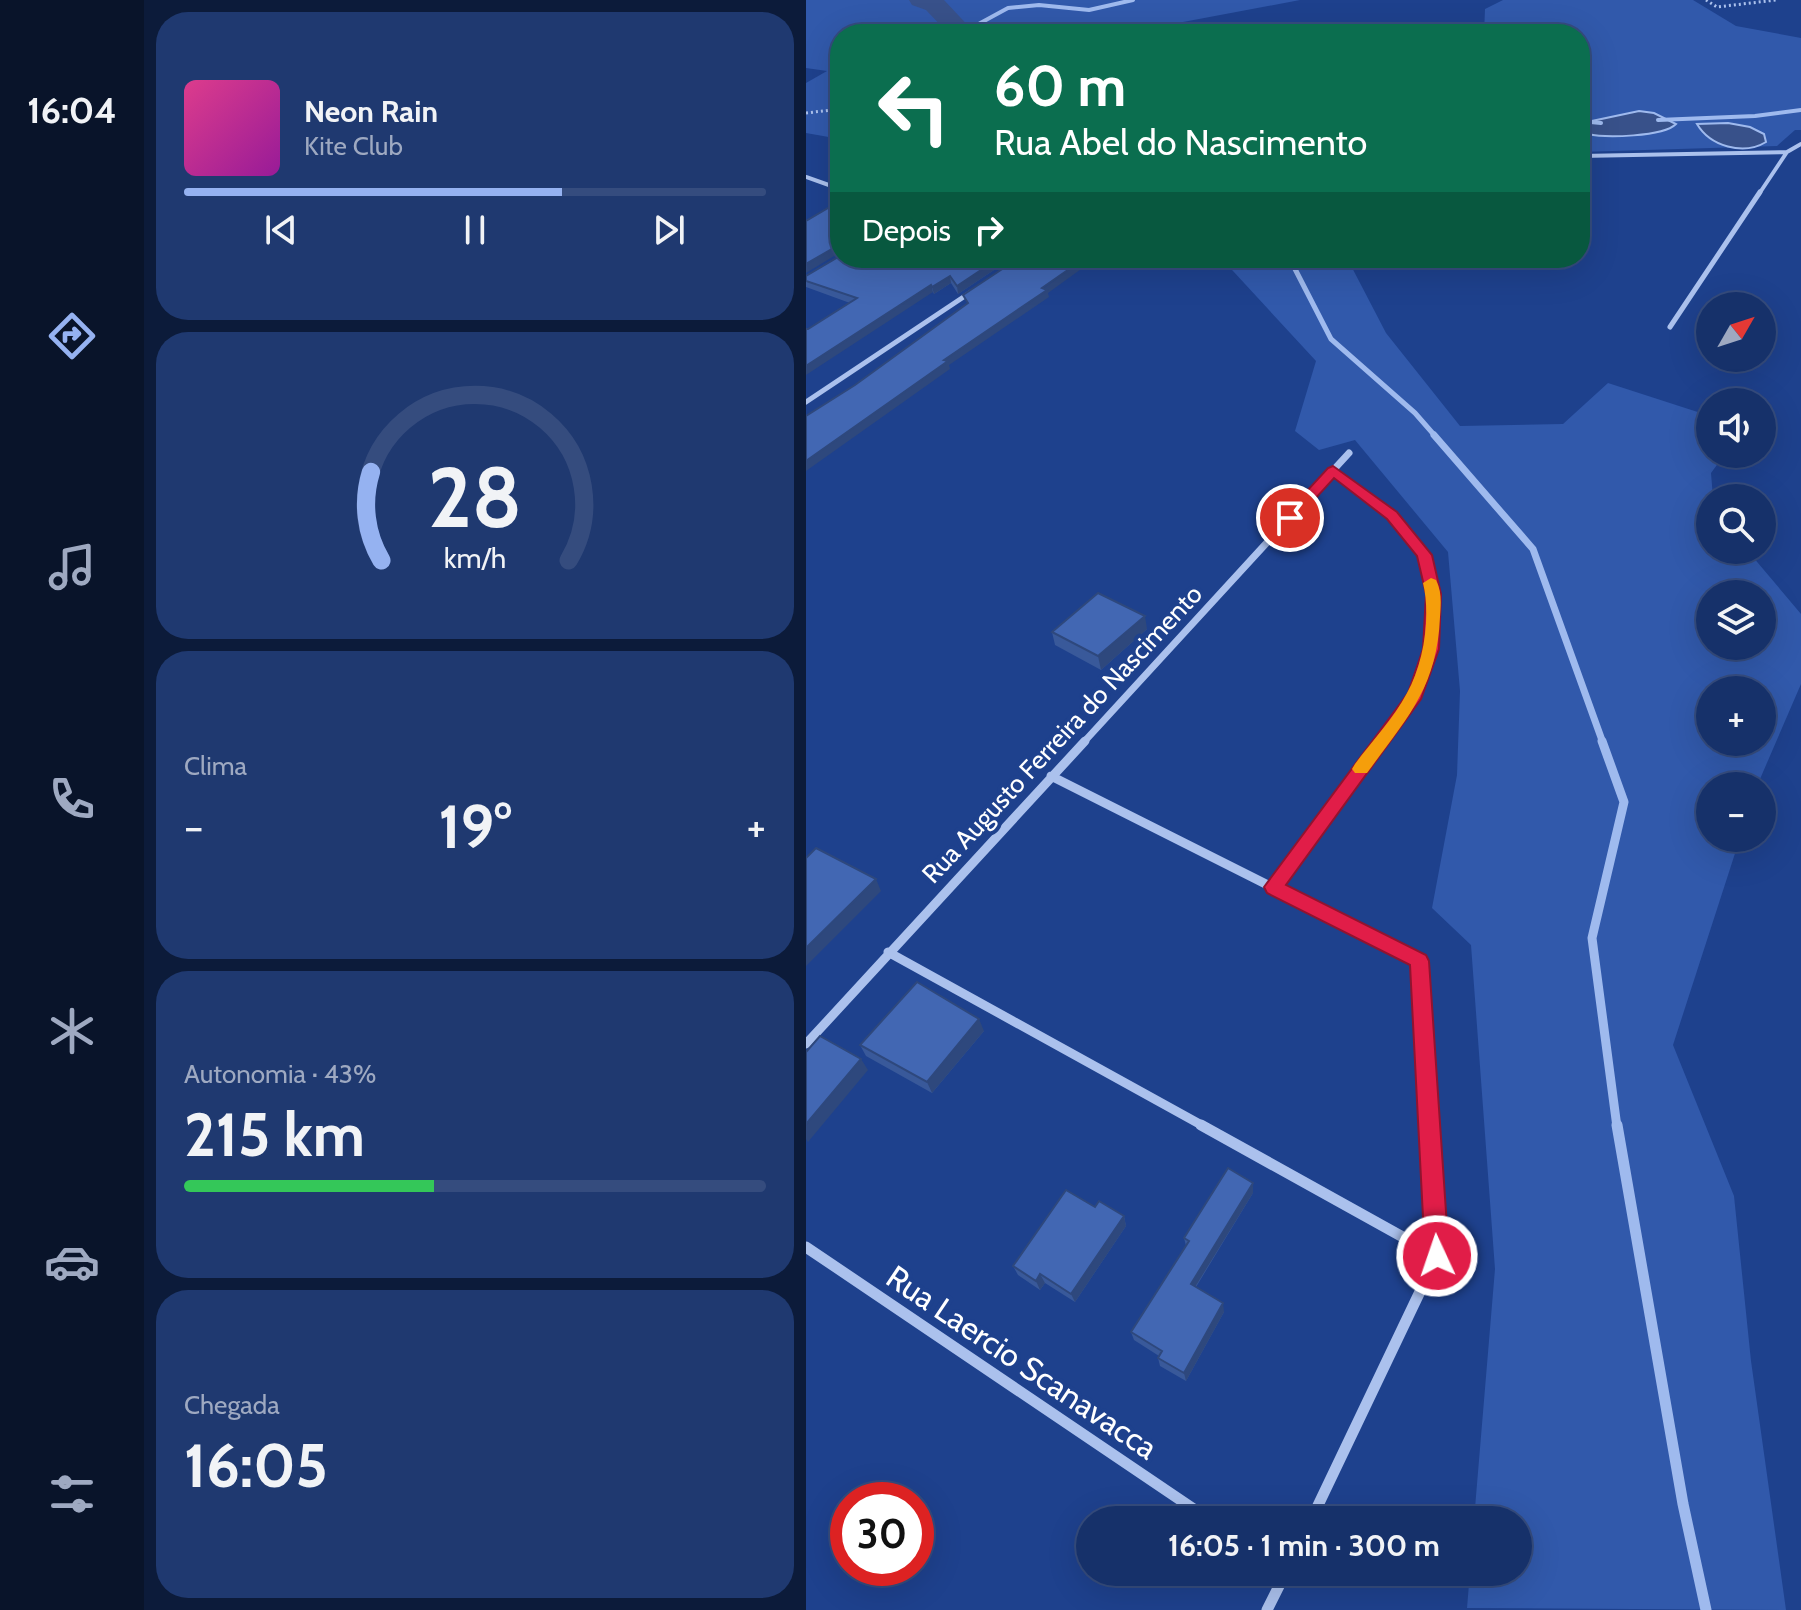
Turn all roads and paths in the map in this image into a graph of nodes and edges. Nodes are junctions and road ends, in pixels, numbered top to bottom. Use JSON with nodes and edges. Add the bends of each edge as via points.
{"nodes":[{"id":1,"x":1706,"y":0,"type":"edge"},
{"id":2,"x":1776,"y":0,"type":"edge"},
{"id":3,"x":830,"y":110,"type":"edge"},
{"id":4,"x":806,"y":113,"type":"edge"},
{"id":5,"x":1801,"y":144,"type":"edge"},
{"id":6,"x":1787,"y":152,"type":"junction"},
{"id":7,"x":1590,"y":156,"type":"edge"},
{"id":8,"x":806,"y":177,"type":"edge"},
{"id":9,"x":818,"y":181,"type":"junction"},
{"id":10,"x":830,"y":185,"type":"edge"},
{"id":11,"x":806,"y":188,"type":"edge"},
{"id":12,"x":983,"y":283,"type":"edge"},
{"id":13,"x":1670,"y":327,"type":"dead end"},
{"id":14,"x":806,"y":402,"type":"edge"},
{"id":15,"x":1349,"y":453,"type":"dead end"},
{"id":16,"x":1333,"y":471,"type":"junction"},
{"id":17,"x":1051,"y":776,"type":"junction"},
{"id":18,"x":1274,"y":887,"type":"junction"},
{"id":19,"x":888,"y":952,"type":"junction"},
{"id":20,"x":806,"y":1044,"type":"edge"},
{"id":21,"x":806,"y":1247,"type":"edge"},
{"id":22,"x":1437,"y":1256,"type":"junction"},
{"id":23,"x":1189,"y":1506,"type":"edge"},
{"id":24,"x":1318,"y":1506,"type":"edge"},
{"id":25,"x":1279,"y":1586,"type":"edge"},
{"id":26,"x":1267,"y":1610,"type":"edge"}],
"edges":[{"from":1,"to":2,"type":"path","via":[[1717,7]]},
{"from":3,"to":4,"type":"path"},
{"from":5,"to":6,"type":"street"},
{"from":6,"to":7,"type":"street"},
{"from":6,"to":13,"type":"street"},
{"from":8,"to":9,"type":"street"},
{"from":9,"to":10,"type":"street"},
{"from":9,"to":11,"type":"street"},
{"from":12,"to":14,"type":"street"},
{"from":15,"to":16,"type":"street","name":"Rua Augusto Ferreira do Nascimento"},
{"from":16,"to":17,"type":"street","name":"Rua Augusto Ferreira do Nascimento"},
{"from":16,"to":18,"type":"street","via":[[1392,516],[1424,555],[1433,594],[1431,649],[1415,695]]},
{"from":17,"to":18,"type":"street"},
{"from":17,"to":19,"type":"street","name":"Rua Augusto Ferreira do Nascimento"},
{"from":18,"to":22,"type":"street","via":[[1419,961]]},
{"from":19,"to":20,"type":"street","name":"Rua Augusto Ferreira do Nascimento"},
{"from":19,"to":22,"type":"street"},
{"from":21,"to":23,"type":"street","name":"Rua Laercio Scanavacca"},
{"from":22,"to":24,"type":"street"},
{"from":25,"to":26,"type":"street"}]}
